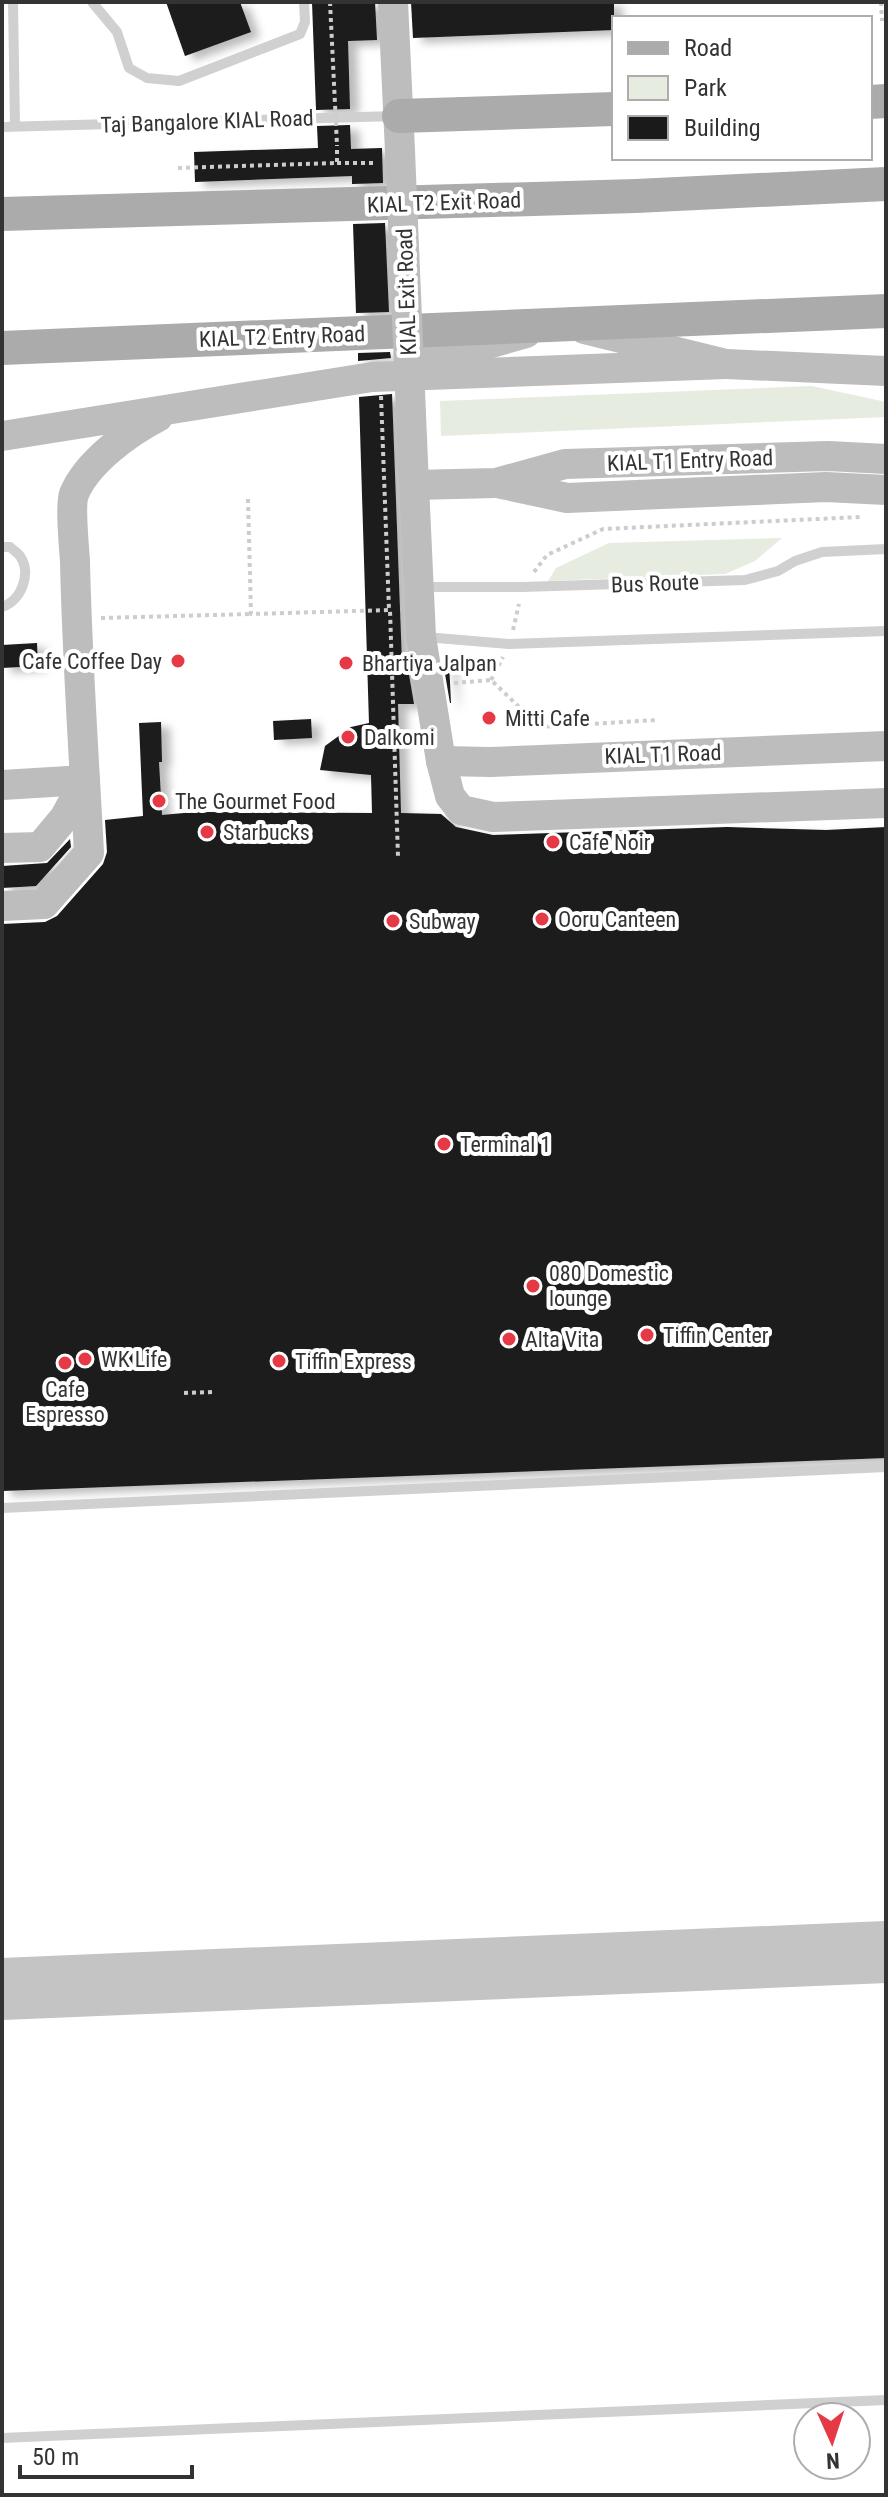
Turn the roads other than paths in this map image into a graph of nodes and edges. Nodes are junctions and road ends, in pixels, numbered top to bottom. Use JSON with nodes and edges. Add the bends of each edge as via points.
{"nodes":[{"id":1,"x":13,"y":2,"type":"edge"},
{"id":2,"x":92,"y":2,"type":"edge"},
{"id":3,"x":304,"y":2,"type":"edge"},
{"id":4,"x":393,"y":2,"type":"edge"},
{"id":5,"x":612,"y":109,"type":"edge"},
{"id":6,"x":399,"y":116,"type":"junction"},
{"id":7,"x":15,"y":126,"type":"junction"},
{"id":8,"x":2,"y":127,"type":"edge"},
{"id":9,"x":886,"y":184,"type":"edge"},
{"id":10,"x":2,"y":214,"type":"edge"},
{"id":11,"x":886,"y":311,"type":"edge"},
{"id":12,"x":561,"y":324,"type":"junction"},
{"id":13,"x":2,"y":348,"type":"edge"},
{"id":14,"x":726,"y":364,"type":"junction"},
{"id":15,"x":886,"y":371,"type":"edge"},
{"id":16,"x":377,"y":385,"type":"junction"},
{"id":17,"x":188,"y":406,"type":"junction"},
{"id":18,"x":2,"y":436,"type":"edge"},
{"id":19,"x":886,"y":459,"type":"edge"},
{"id":20,"x":496,"y":483,"type":"junction"},
{"id":21,"x":414,"y":485,"type":"junction"},
{"id":22,"x":886,"y":490,"type":"edge"},
{"id":23,"x":2,"y":547,"type":"edge"},
{"id":24,"x":886,"y":549,"type":"edge"},
{"id":25,"x":419,"y":587,"type":"junction"},
{"id":26,"x":2,"y":607,"type":"edge"},
{"id":27,"x":886,"y":631,"type":"edge"},
{"id":28,"x":421,"y":637,"type":"junction"},
{"id":29,"x":886,"y":746,"type":"edge"},
{"id":30,"x":441,"y":761,"type":"junction"},
{"id":31,"x":85,"y":780,"type":"junction"},
{"id":32,"x":2,"y":785,"type":"edge"},
{"id":33,"x":886,"y":803,"type":"edge"},
{"id":34,"x":2,"y":848,"type":"edge"},
{"id":35,"x":2,"y":906,"type":"edge"},
{"id":36,"x":886,"y":1467,"type":"edge"},
{"id":37,"x":2,"y":1508,"type":"edge"},
{"id":38,"x":886,"y":2400,"type":"edge"},
{"id":39,"x":2,"y":2438,"type":"edge"}],
"edges":[{"from":1,"to":7,"type":"lane"},
{"from":2,"to":3,"type":"lane","via":[[117,32],[129,68],[147,78],[179,81],[300,34]]},
{"from":4,"to":6,"type":"main road","name":"KIAL Exit Road"},
{"from":5,"to":6,"type":"main road"},
{"from":6,"to":7,"type":"lane","name":"Taj Bangalore KIAL Road"},
{"from":6,"to":21,"type":"main road","name":"KIAL Exit Road","bridge":true},
{"from":7,"to":8,"type":"lane","name":"Taj Bangalore KIAL Road"},
{"from":9,"to":10,"type":"main road","name":"KIAL T2 Exit Road"},
{"from":11,"to":12,"type":"main road","name":"KIAL T2 Entry Road"},
{"from":12,"to":13,"type":"main road","name":"KIAL T2 Entry Road"},
{"from":12,"to":14,"type":"main road","name":"KIAL T2 Entry Road"},
{"from":12,"to":16,"type":"main road","name":"KIAL T2 Entry Road"},
{"from":14,"to":15,"type":"main road","name":"KIAL T2 Entry Road"},
{"from":14,"to":16,"type":"main road"},
{"from":16,"to":17,"type":"main road"},
{"from":17,"to":18,"type":"main road"},
{"from":17,"to":31,"type":"main road","via":[[124,438],[87,474],[73,496]]},
{"from":19,"to":20,"type":"main road","name":"KIAL T1 Entry Road","via":[[565,464]]},
{"from":20,"to":21,"type":"main road","name":"KIAL T1 Entry Road"},
{"from":20,"to":22,"type":"main road","name":"KIAL T1 Entry Road","via":[[567,498],[826,487]]},
{"from":21,"to":25,"type":"main road"},
{"from":23,"to":26,"type":"lane","via":[[21,557],[24,577],[21,593]]},
{"from":24,"to":25,"type":"lane","name":"Bus Route","via":[[822,552],[745,580]]},
{"from":25,"to":28,"type":"main road"},
{"from":27,"to":28,"type":"lane","via":[[509,644]]},
{"from":28,"to":30,"type":"main road"},
{"from":29,"to":30,"type":"main road","name":"KIAL T1 Road"},
{"from":30,"to":33,"type":"main road","via":[[450,796],[461,810],[493,817]]},
{"from":31,"to":32,"type":"main road"},
{"from":31,"to":34,"type":"main road","via":[[65,817],[40,847]]},
{"from":31,"to":35,"type":"main road","via":[[89,853],[44,904]]},
{"from":36,"to":37,"type":"lane"},
{"from":38,"to":39,"type":"lane"}]}
